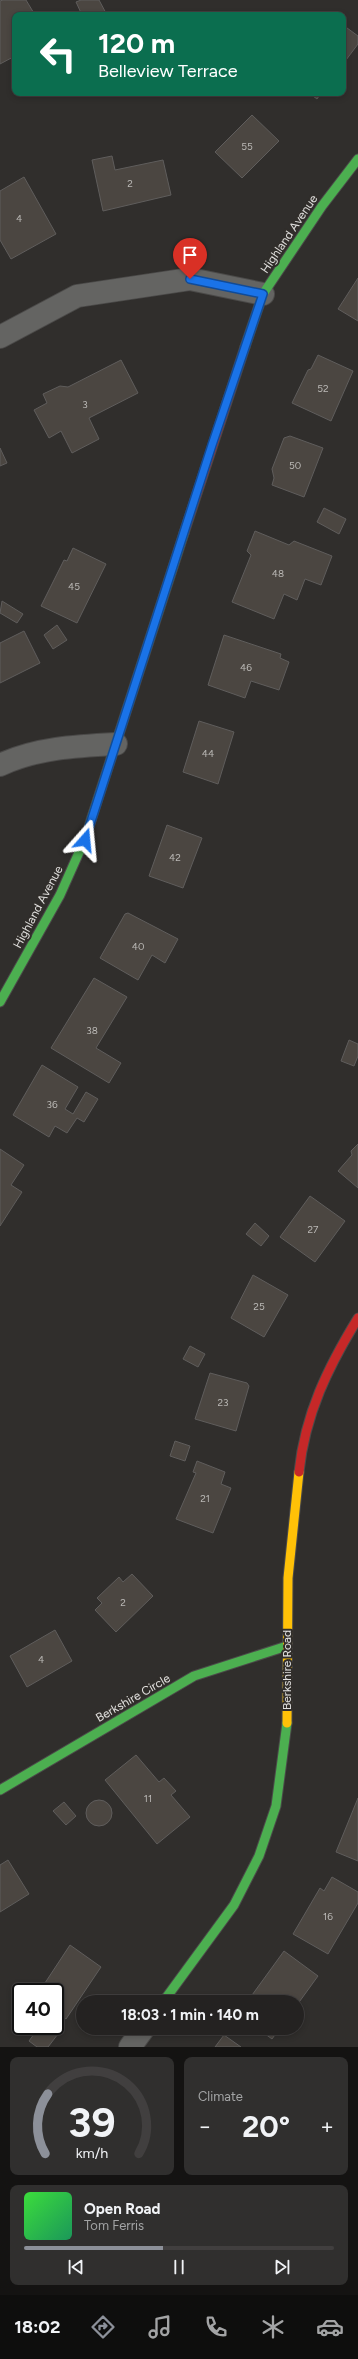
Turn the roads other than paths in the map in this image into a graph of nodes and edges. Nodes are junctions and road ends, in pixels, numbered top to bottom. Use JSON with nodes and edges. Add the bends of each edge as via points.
{"nodes":[{"id":1,"x":358,"y":159,"type":"edge"},
{"id":2,"x":263,"y":294,"type":"junction"},
{"id":3,"x":0,"y":337,"type":"edge"},
{"id":4,"x":116,"y":744,"type":"junction"},
{"id":5,"x":0,"y":765,"type":"edge"},
{"id":6,"x":0,"y":1002,"type":"edge"},
{"id":7,"x":358,"y":1318,"type":"edge"},
{"id":8,"x":287,"y":1646,"type":"junction"},
{"id":9,"x":0,"y":1790,"type":"edge"},
{"id":10,"x":167,"y":1995,"type":"edge"},
{"id":11,"x":139,"y":2035,"type":"edge"},
{"id":12,"x":130,"y":2047,"type":"edge"}],
"edges":[{"from":1,"to":2,"type":"street","name":"Highland Avenue","via":[[322,206]]},
{"from":2,"to":3,"type":"street","via":[[190,279],[77,296]]},
{"from":2,"to":4,"type":"street","name":"Highland Avenue"},
{"from":4,"to":5,"type":"street","via":[[63,746]]},
{"from":4,"to":6,"type":"street","name":"Highland Avenue","via":[[85,840],[63,888]]},
{"from":7,"to":8,"type":"street","name":"Berkshire Road","via":[[334,1357],[317,1393],[301,1452],[288,1578]]},
{"from":8,"to":9,"type":"street","name":"Berkshire Circle","via":[[194,1676]]},
{"from":8,"to":10,"type":"street","name":"Berkshire Road","via":[[287,1733],[276,1806],[259,1856],[234,1905]]},
{"from":11,"to":12,"type":"street"}]}
